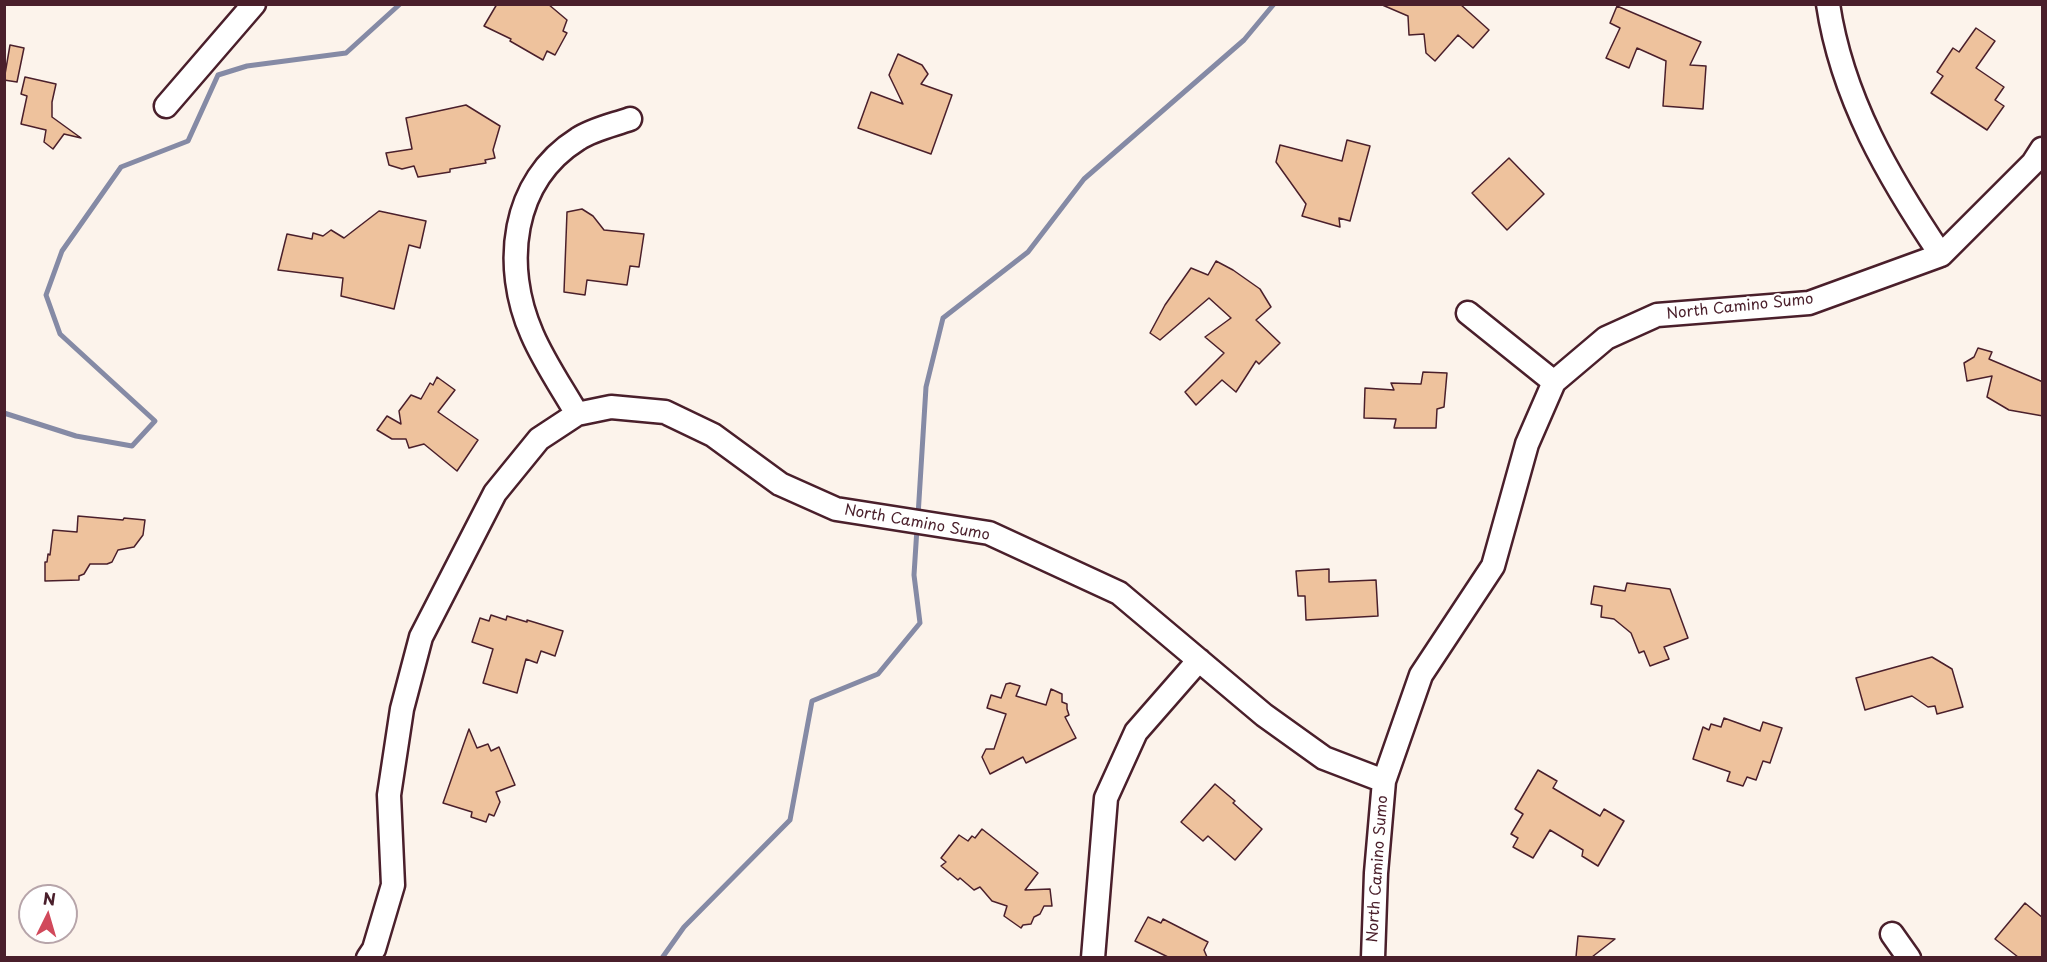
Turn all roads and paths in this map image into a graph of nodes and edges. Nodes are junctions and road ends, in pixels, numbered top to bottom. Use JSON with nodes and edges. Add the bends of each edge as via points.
{"nodes":[{"id":1,"x":254,"y":4,"type":"edge"},
{"id":2,"x":1828,"y":4,"type":"edge"},
{"id":3,"x":166,"y":106,"type":"dead end"},
{"id":4,"x":630,"y":119,"type":"dead end"},
{"id":5,"x":2043,"y":149,"type":"edge"},
{"id":6,"x":1941,"y":255,"type":"junction"},
{"id":7,"x":1468,"y":312,"type":"dead end"},
{"id":8,"x":1554,"y":382,"type":"junction"},
{"id":9,"x":577,"y":414,"type":"junction"},
{"id":10,"x":1199,"y":660,"type":"junction"},
{"id":11,"x":1384,"y":781,"type":"junction"},
{"id":12,"x":1892,"y":934,"type":"dead end"},
{"id":13,"x":368,"y":957,"type":"edge"},
{"id":14,"x":1093,"y":957,"type":"edge"},
{"id":15,"x":1372,"y":957,"type":"edge"},
{"id":16,"x":1909,"y":957,"type":"edge"}],
"edges":[{"from":1,"to":3,"type":"street"},
{"from":2,"to":6,"type":"street","via":[[1858,114],[1902,199]]},
{"from":4,"to":9,"type":"street","via":[[580,138],[562,150],[545,168],[526,199],[517,228],[516,274],[532,334]]},
{"from":5,"to":6,"type":"street","name":"North Camino Sumo"},
{"from":6,"to":8,"type":"street","name":"North Camino Sumo","via":[[1809,303],[1657,315],[1606,338]]},
{"from":7,"to":8,"type":"street"},
{"from":8,"to":11,"type":"street","name":"North Camino Sumo","via":[[1527,444],[1493,566],[1421,675]]},
{"from":9,"to":10,"type":"street","name":"North Camino Sumo","via":[[612,407],[665,412],[713,435],[780,484],[836,509],[989,533],[1119,593]]},
{"from":9,"to":13,"type":"street","name":"North Camino Sumo","via":[[539,439],[495,494],[421,637],[402,709],[389,795],[393,885],[374,949]]},
{"from":10,"to":11,"type":"street","name":"North Camino Sumo","via":[[1324,758]]},
{"from":10,"to":14,"type":"street","via":[[1136,732],[1106,798]]},
{"from":11,"to":15,"type":"street","name":"North Camino Sumo"},
{"from":12,"to":16,"type":"street"}]}
